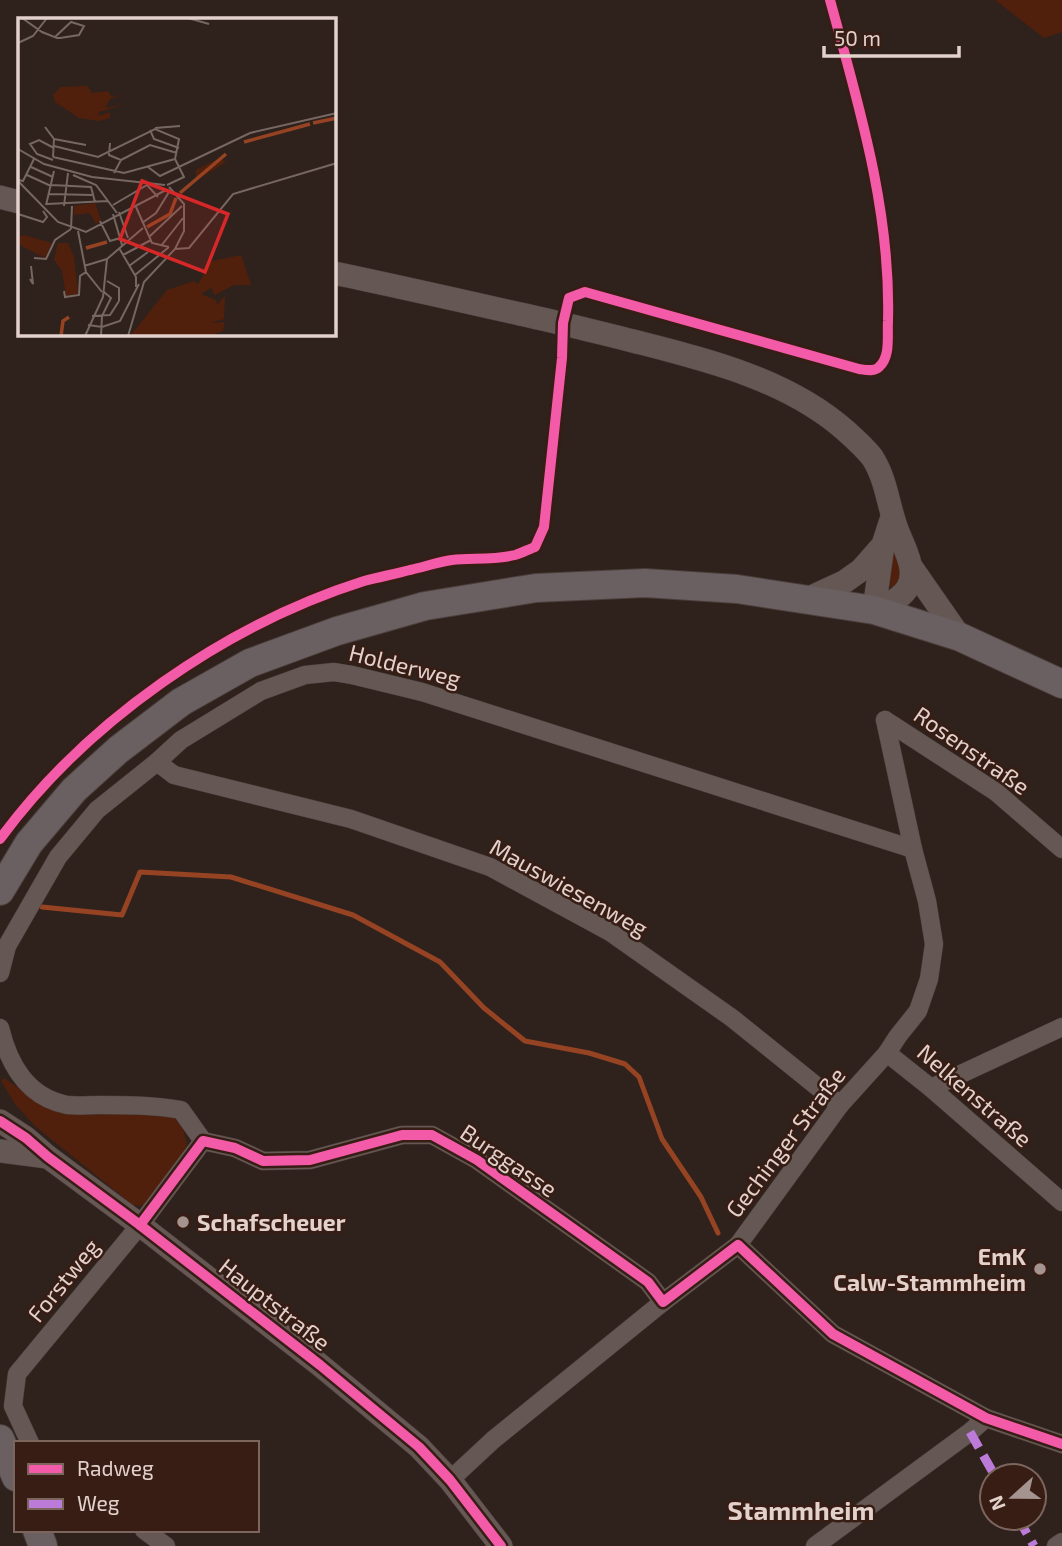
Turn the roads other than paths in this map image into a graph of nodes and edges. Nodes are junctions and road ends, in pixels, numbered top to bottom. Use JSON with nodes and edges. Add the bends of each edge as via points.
{"nodes":[{"id":1,"x":0,"y":197,"type":"edge"},
{"id":2,"x":18,"y":202,"type":"edge"},
{"id":3,"x":336,"y":272,"type":"edge"},
{"id":4,"x":892,"y":517,"type":"junction"},
{"id":5,"x":883,"y":545,"type":"junction"},
{"id":6,"x":912,"y":568,"type":"junction"},
{"id":7,"x":807,"y":599,"type":"junction"},
{"id":8,"x":874,"y":610,"type":"junction"},
{"id":9,"x":960,"y":637,"type":"junction"},
{"id":10,"x":1062,"y":684,"type":"edge"},
{"id":11,"x":886,"y":720,"type":"joint"},
{"id":12,"x":157,"y":762,"type":"junction"},
{"id":13,"x":913,"y":849,"type":"junction"},
{"id":14,"x":1062,"y":849,"type":"edge"},
{"id":15,"x":0,"y":891,"type":"edge"},
{"id":16,"x":0,"y":973,"type":"edge"},
{"id":17,"x":1062,"y":1027,"type":"edge"},
{"id":18,"x":0,"y":1028,"type":"edge"},
{"id":19,"x":887,"y":1053,"type":"junction"},
{"id":20,"x":931,"y":1088,"type":"junction"},
{"id":21,"x":840,"y":1105,"type":"junction"},
{"id":22,"x":0,"y":1121,"type":"edge"},
{"id":23,"x":203,"y":1141,"type":"junction"},
{"id":24,"x":0,"y":1151,"type":"edge"},
{"id":25,"x":48,"y":1157,"type":"junction"},
{"id":26,"x":1062,"y":1202,"type":"edge"},
{"id":27,"x":140,"y":1225,"type":"junction"},
{"id":28,"x":738,"y":1245,"type":"junction"},
{"id":29,"x":663,"y":1302,"type":"junction"},
{"id":30,"x":986,"y":1418,"type":"junction"},
{"id":31,"x":0,"y":1439,"type":"edge"},
{"id":32,"x":29,"y":1441,"type":"edge"},
{"id":33,"x":1062,"y":1444,"type":"edge"},
{"id":34,"x":14,"y":1472,"type":"edge"},
{"id":35,"x":450,"y":1480,"type":"junction"},
{"id":36,"x":147,"y":1532,"type":"edge"},
{"id":37,"x":1062,"y":1542,"type":"edge"},
{"id":38,"x":166,"y":1546,"type":"edge"},
{"id":39,"x":500,"y":1546,"type":"edge"},
{"id":40,"x":815,"y":1546,"type":"edge"},
{"id":41,"x":1056,"y":1546,"type":"edge"}],
"edges":[{"from":1,"to":2,"type":"street"},
{"from":3,"to":4,"type":"street","via":[[563,323],[737,370],[836,422],[873,458],[886,485]]},
{"from":4,"to":5,"type":"street"},
{"from":4,"to":6,"type":"street"},
{"from":5,"to":7,"type":"street","via":[[861,570]]},
{"from":5,"to":8,"type":"street"},
{"from":6,"to":8,"type":"street","via":[[909,586],[898,598]]},
{"from":6,"to":9,"type":"street"},
{"from":7,"to":8,"type":"main road"},
{"from":7,"to":15,"type":"main road","via":[[645,583],[536,587],[425,606],[338,631],[250,663],[181,702],[118,750],[29,843]]},
{"from":8,"to":9,"type":"main road"},
{"from":9,"to":10,"type":"main road"},
{"from":11,"to":13,"type":"street","name":"Gechinger Straße"},
{"from":11,"to":14,"type":"street","name":"Rosenstraße","via":[[996,792]]},
{"from":12,"to":13,"type":"street","name":"Holderweg","via":[[181,740],[261,691],[304,675],[334,672],[422,692]]},
{"from":12,"to":16,"type":"street","name":"Holderweg","via":[[97,810],[58,857],[7,946]]},
{"from":12,"to":21,"type":"street","name":"Mauswiesenweg","via":[[174,775],[351,819],[490,867],[610,932],[732,1018]]},
{"from":13,"to":19,"type":"street","name":"Gechinger Straße","via":[[934,944],[918,1012]]},
{"from":17,"to":20,"type":"street"},
{"from":18,"to":23,"type":"street","via":[[5,1050],[21,1077],[39,1094],[67,1105],[155,1105],[181,1110]]},
{"from":19,"to":20,"type":"street","name":"Nelkenstraße"},
{"from":19,"to":21,"type":"street","name":"Gechinger Straße"},
{"from":20,"to":26,"type":"street","name":"Nelkenstraße"},
{"from":21,"to":28,"type":"street","name":"Gechinger Straße"},
{"from":22,"to":25,"type":"street","name":"Hauptstraße"},
{"from":23,"to":27,"type":"street"},
{"from":23,"to":29,"type":"street","name":"Burggasse","via":[[263,1161],[310,1160],[402,1135],[432,1135],[477,1160],[648,1282]]},
{"from":24,"to":25,"type":"street","name":"Hauptstraße"},
{"from":25,"to":27,"type":"street","name":"Hauptstraße"},
{"from":27,"to":32,"type":"street","name":"Forstweg","via":[[18,1374],[13,1406]]},
{"from":27,"to":35,"type":"street","name":"Hauptstraße","via":[[320,1365],[419,1447]]},
{"from":28,"to":29,"type":"street","name":"Gechinger Straße"},
{"from":28,"to":30,"type":"street","via":[[834,1334]]},
{"from":29,"to":35,"type":"street","name":"Gechinger Straße"},
{"from":30,"to":33,"type":"street"},
{"from":30,"to":40,"type":"street"},
{"from":31,"to":34,"type":"main road"},
{"from":35,"to":39,"type":"street","name":"Hauptstraße"},
{"from":36,"to":38,"type":"street"},
{"from":37,"to":41,"type":"street"}]}
